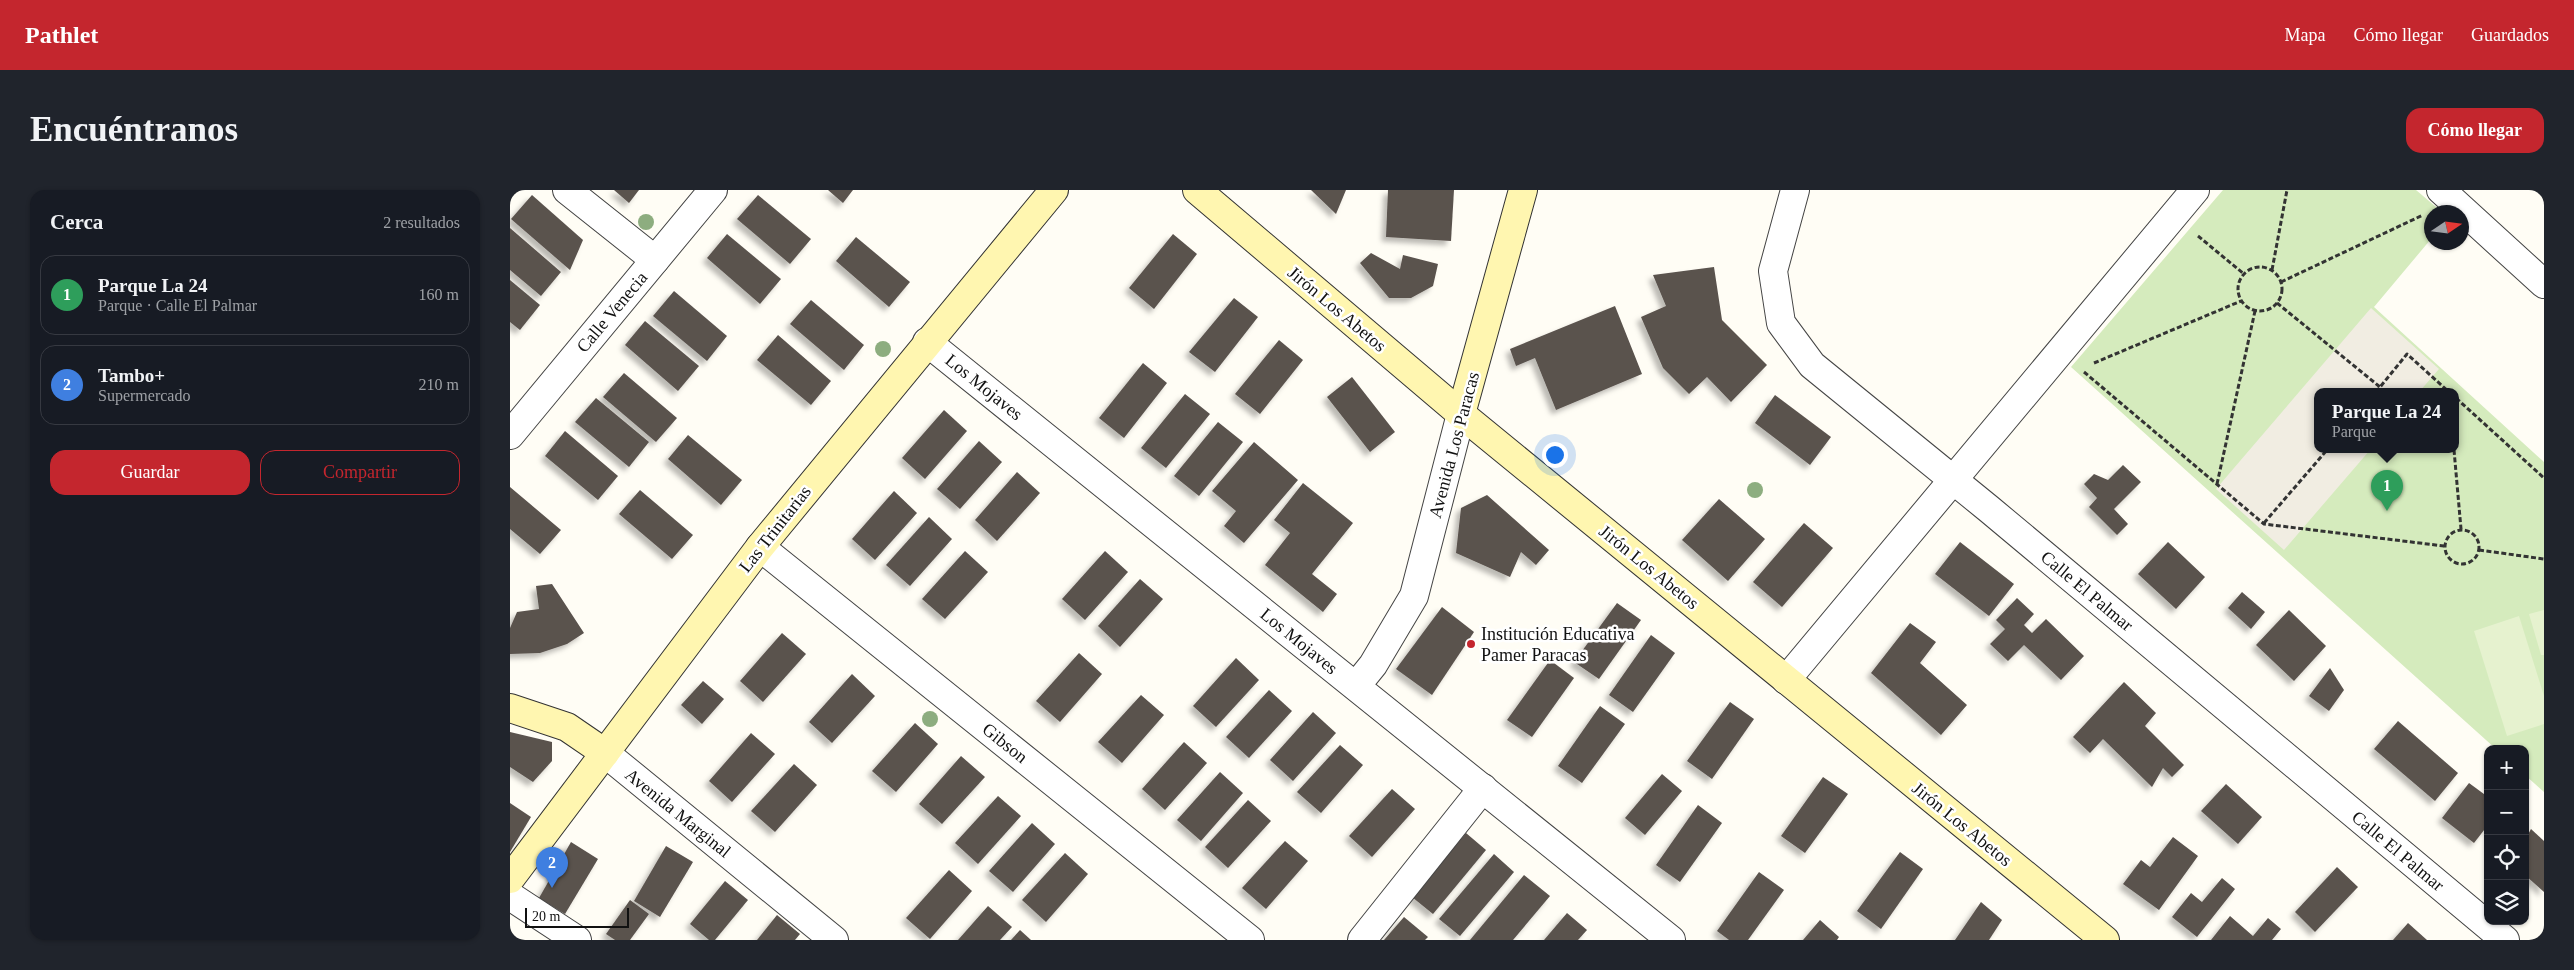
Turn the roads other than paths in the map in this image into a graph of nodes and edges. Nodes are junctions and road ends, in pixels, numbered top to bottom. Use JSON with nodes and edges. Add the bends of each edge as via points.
{"nodes":[{"id":1,"x":567,"y":190,"type":"edge"},
{"id":2,"x":714,"y":190,"type":"edge"},
{"id":3,"x":1054,"y":190,"type":"edge"},
{"id":4,"x":1197,"y":190,"type":"edge"},
{"id":5,"x":1523,"y":190,"type":"edge"},
{"id":6,"x":1794,"y":190,"type":"edge"},
{"id":7,"x":2195,"y":190,"type":"edge"},
{"id":8,"x":2447,"y":196,"type":"edge"},
{"id":9,"x":655,"y":260,"type":"junction"},
{"id":10,"x":2544,"y":284,"type":"edge"},
{"id":11,"x":927,"y":342,"type":"junction"},
{"id":12,"x":1461,"y":414,"type":"junction"},
{"id":13,"x":510,"y":434,"type":"edge"},
{"id":14,"x":1953,"y":480,"type":"junction"},
{"id":15,"x":760,"y":547,"type":"junction"},
{"id":16,"x":1786,"y":680,"type":"junction"},
{"id":17,"x":1356,"y":686,"type":"junction"},
{"id":18,"x":510,"y":708,"type":"edge"},
{"id":19,"x":605,"y":753,"type":"junction"},
{"id":20,"x":1483,"y":788,"type":"junction"},
{"id":21,"x":510,"y":879,"type":"edge"},
{"id":22,"x":510,"y":896,"type":"edge"},
{"id":23,"x":577,"y":940,"type":"edge"},
{"id":24,"x":834,"y":940,"type":"edge"},
{"id":25,"x":1250,"y":940,"type":"edge"},
{"id":26,"x":1362,"y":940,"type":"edge"},
{"id":27,"x":1672,"y":940,"type":"edge"},
{"id":28,"x":2105,"y":940,"type":"edge"},
{"id":29,"x":2505,"y":940,"type":"edge"}],
"edges":[{"from":1,"to":9,"type":"street"},
{"from":2,"to":9,"type":"street","name":"Calle Venecia"},
{"from":3,"to":11,"type":"street","name":"Las Trinitarias"},
{"from":4,"to":12,"type":"street","name":"Jirón Los Abetos"},
{"from":5,"to":12,"type":"street","name":"Avenida Los Paracas"},
{"from":6,"to":14,"type":"street","name":"Calle El Palmar","via":[[1773,271],[1782,323],[1812,365]]},
{"from":7,"to":14,"type":"street"},
{"from":8,"to":10,"type":"street"},
{"from":9,"to":13,"type":"street","name":"Calle Venecia"},
{"from":11,"to":15,"type":"street","name":"Las Trinitarias"},
{"from":11,"to":17,"type":"street","name":"Los Mojaves"},
{"from":12,"to":16,"type":"street","name":"Jirón Los Abetos"},
{"from":12,"to":17,"type":"street","name":"Avenida Los Paracas","via":[[1414,596],[1373,665]]},
{"from":14,"to":16,"type":"street"},
{"from":14,"to":29,"type":"street","name":"Calle El Palmar"},
{"from":15,"to":19,"type":"street","name":"Las Trinitarias"},
{"from":15,"to":25,"type":"street","name":"Gibson"},
{"from":16,"to":28,"type":"street","name":"Jirón Los Abetos"},
{"from":17,"to":20,"type":"street","name":"Los Mojaves"},
{"from":18,"to":19,"type":"street","name":"Avenida Marginal","via":[[567,727]]},
{"from":19,"to":21,"type":"street","name":"Las Trinitarias"},
{"from":19,"to":24,"type":"street","name":"Avenida Marginal"},
{"from":20,"to":26,"type":"street"},
{"from":20,"to":27,"type":"street","name":"Los Mojaves"},
{"from":22,"to":23,"type":"street"}]}
